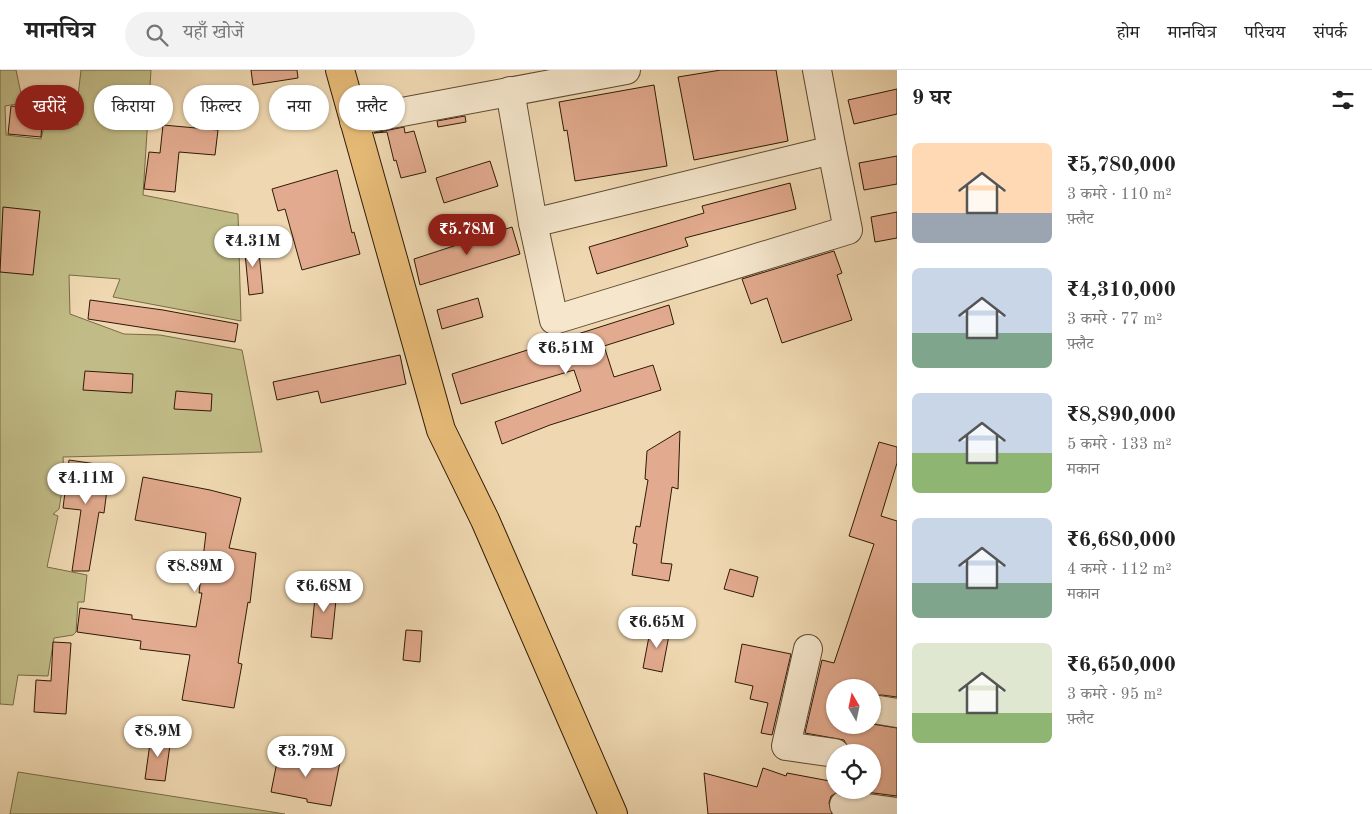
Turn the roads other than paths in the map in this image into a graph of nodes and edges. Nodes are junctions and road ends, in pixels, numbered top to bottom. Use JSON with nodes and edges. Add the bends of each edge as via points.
{"nodes":[{"id":1,"x":340,"y":70,"type":"edge"},
{"id":2,"x":626,"y":70,"type":"edge"},
{"id":3,"x":817,"y":70,"type":"edge"},
{"id":4,"x":344,"y":85,"type":"edge"},
{"id":5,"x":510,"y":92,"type":"junction"},
{"id":6,"x":405,"y":111,"type":"edge"},
{"id":7,"x":357,"y":130,"type":"edge"},
{"id":8,"x":832,"y":150,"type":"junction"},
{"id":9,"x":533,"y":223,"type":"junction"},
{"id":10,"x":808,"y":649,"type":"dead end"},
{"id":11,"x":826,"y":752,"type":"edge"},
{"id":12,"x":845,"y":803,"type":"edge"},
{"id":13,"x":897,"y":812,"type":"edge"},
{"id":14,"x":613,"y":814,"type":"edge"}],
"edges":[{"from":1,"to":4,"type":"main road"},
{"from":2,"to":5,"type":"street"},
{"from":3,"to":8,"type":"street"},
{"from":5,"to":6,"type":"street"},
{"from":5,"to":9,"type":"street"},
{"from":7,"to":14,"type":"main road","via":[[441,430],[485,520]]},
{"from":8,"to":9,"type":"street"},
{"from":8,"to":9,"type":"street","via":[[848,230],[554,320]]},
{"from":10,"to":11,"type":"street","via":[[786,746]]},
{"from":12,"to":13,"type":"street"}]}
